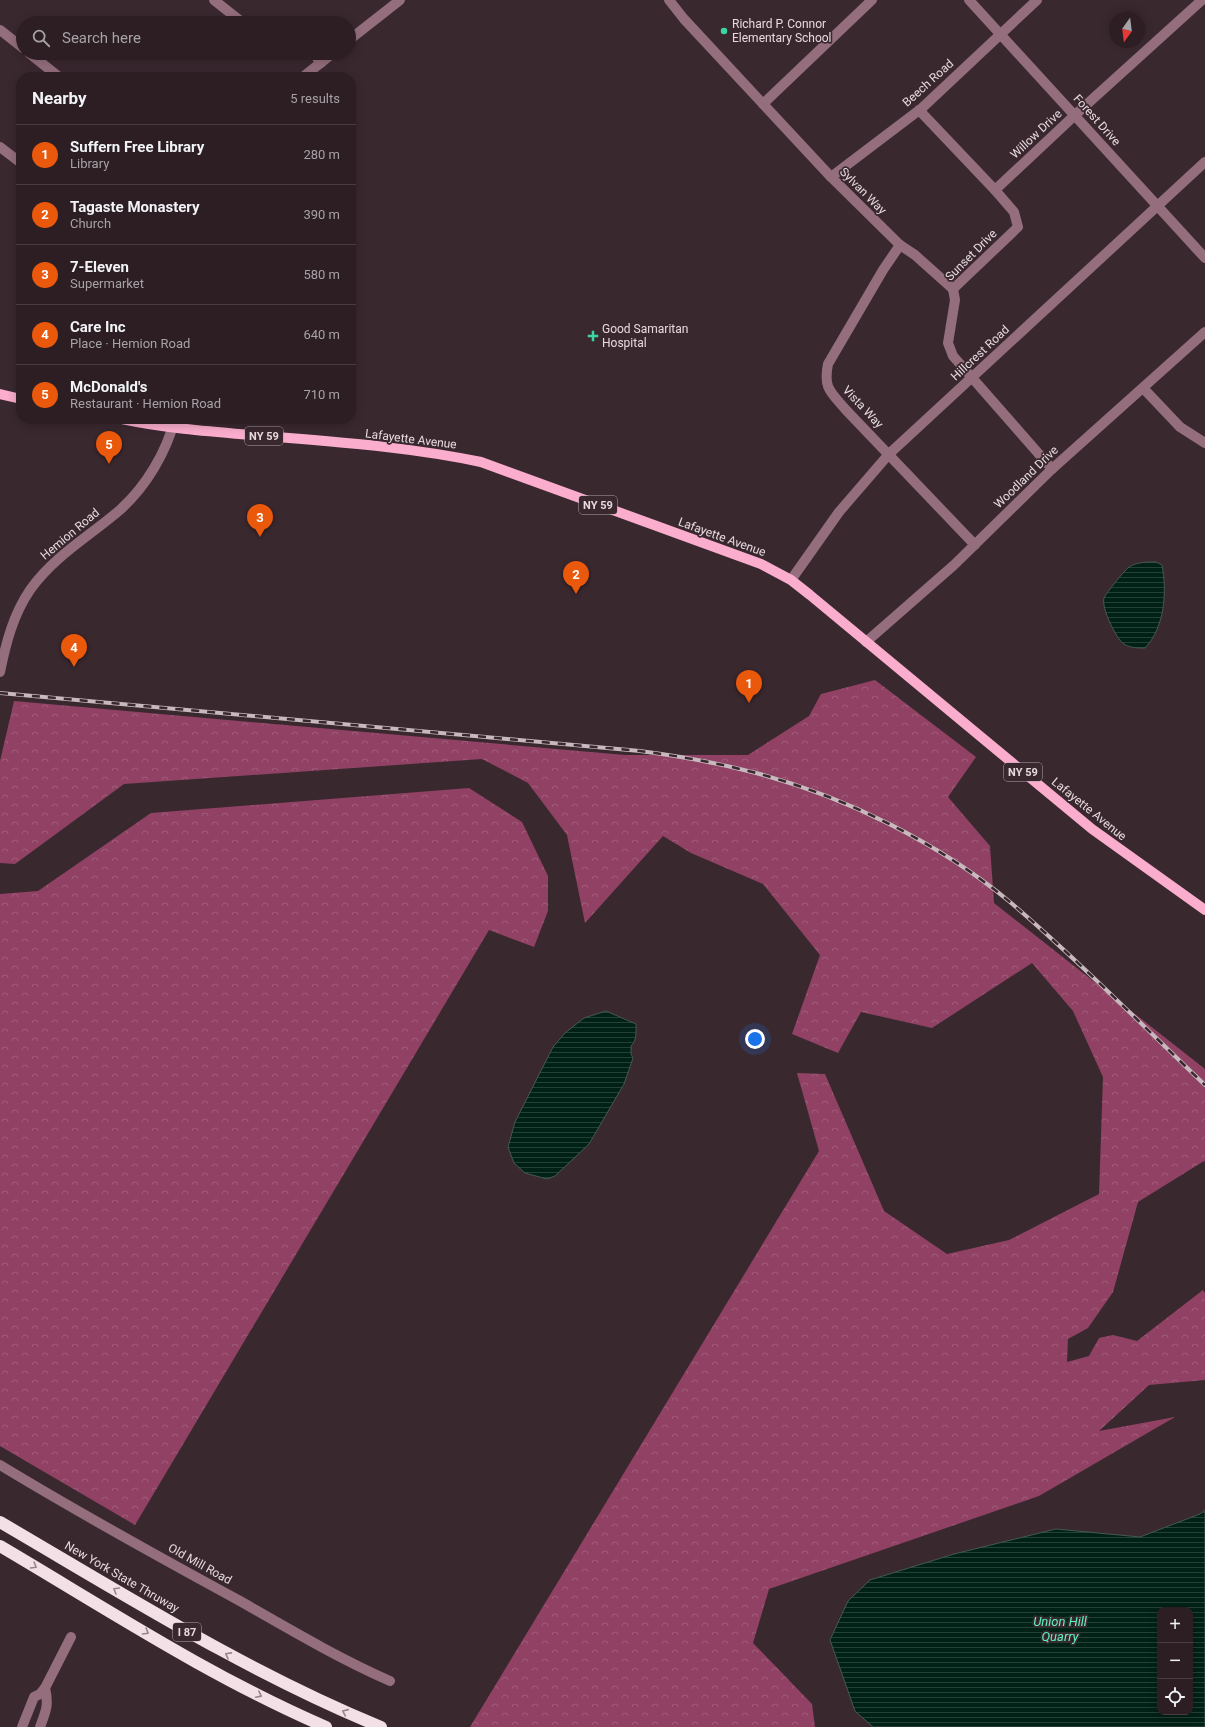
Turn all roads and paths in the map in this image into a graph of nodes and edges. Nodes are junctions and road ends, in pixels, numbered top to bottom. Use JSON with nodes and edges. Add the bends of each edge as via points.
{"nodes":[{"id":1,"x":214,"y":0,"type":"edge"},
{"id":2,"x":400,"y":0,"type":"edge"},
{"id":3,"x":669,"y":0,"type":"edge"},
{"id":4,"x":872,"y":0,"type":"edge"},
{"id":5,"x":969,"y":0,"type":"edge"},
{"id":6,"x":1037,"y":0,"type":"edge"},
{"id":7,"x":1202,"y":0,"type":"edge"},
{"id":8,"x":234,"y":16,"type":"edge"},
{"id":9,"x":0,"y":30,"type":"edge"},
{"id":10,"x":1001,"y":33,"type":"junction"},
{"id":11,"x":356,"y":35,"type":"edge"},
{"id":12,"x":16,"y":43,"type":"edge"},
{"id":13,"x":37,"y":60,"type":"edge"},
{"id":14,"x":324,"y":60,"type":"edge"},
{"id":15,"x":321,"y":62,"type":"joint"},
{"id":16,"x":52,"y":72,"type":"edge"},
{"id":17,"x":309,"y":72,"type":"edge"},
{"id":18,"x":763,"y":104,"type":"junction"},
{"id":19,"x":919,"y":110,"type":"junction"},
{"id":20,"x":1075,"y":115,"type":"junction"},
{"id":21,"x":0,"y":147,"type":"edge"},
{"id":22,"x":16,"y":159,"type":"edge"},
{"id":23,"x":1205,"y":162,"type":"edge"},
{"id":24,"x":831,"y":177,"type":"junction"},
{"id":25,"x":996,"y":190,"type":"junction"},
{"id":26,"x":1158,"y":207,"type":"junction"},
{"id":27,"x":900,"y":245,"type":"junction"},
{"id":28,"x":1205,"y":258,"type":"edge"},
{"id":29,"x":953,"y":289,"type":"junction"},
{"id":30,"x":1205,"y":332,"type":"edge"},
{"id":31,"x":972,"y":378,"type":"junction"},
{"id":32,"x":1143,"y":388,"type":"junction"},
{"id":33,"x":0,"y":394,"type":"edge"},
{"id":34,"x":16,"y":398,"type":"edge"},
{"id":35,"x":148,"y":424,"type":"edge"},
{"id":36,"x":169,"y":424,"type":"edge"},
{"id":37,"x":174,"y":424,"type":"edge"},
{"id":38,"x":178,"y":424,"type":"edge"},
{"id":39,"x":1205,"y":443,"type":"edge"},
{"id":40,"x":889,"y":454,"type":"junction"},
{"id":41,"x":1052,"y":469,"type":"junction"},
{"id":42,"x":975,"y":545,"type":"junction"},
{"id":43,"x":791,"y":580,"type":"junction"},
{"id":44,"x":3,"y":632,"type":"edge"},
{"id":45,"x":866,"y":642,"type":"junction"},
{"id":46,"x":0,"y":669,"type":"edge"},
{"id":47,"x":1205,"y":910,"type":"edge"},
{"id":48,"x":0,"y":1465,"type":"edge"},
{"id":49,"x":0,"y":1522,"type":"edge"},
{"id":50,"x":0,"y":1546,"type":"edge"},
{"id":51,"x":71,"y":1637,"type":"dead end"},
{"id":52,"x":390,"y":1681,"type":"dead end"},
{"id":53,"x":45,"y":1688,"type":"junction"},
{"id":54,"x":22,"y":1727,"type":"edge"},
{"id":55,"x":40,"y":1727,"type":"edge"},
{"id":56,"x":326,"y":1727,"type":"edge"},
{"id":57,"x":381,"y":1727,"type":"edge"}],
"edges":[{"from":1,"to":8,"type":"street"},
{"from":2,"to":11,"type":"street"},
{"from":3,"to":18,"type":"street","name":"Sylvan Way"},
{"from":4,"to":18,"type":"street"},
{"from":5,"to":10,"type":"street","name":"Forest Drive"},
{"from":6,"to":10,"type":"street","name":"Beech Road"},
{"from":7,"to":20,"type":"street","name":"Willow Drive"},
{"from":9,"to":12,"type":"street"},
{"from":10,"to":19,"type":"street","name":"Beech Road"},
{"from":10,"to":20,"type":"street","name":"Forest Drive"},
{"from":13,"to":16,"type":"street"},
{"from":14,"to":15,"type":"street"},
{"from":15,"to":17,"type":"street"},
{"from":18,"to":24,"type":"street","name":"Sylvan Way"},
{"from":19,"to":24,"type":"street","name":"Beech Road"},
{"from":19,"to":25,"type":"street","name":"Sunset Drive"},
{"from":20,"to":25,"type":"street","name":"Willow Drive"},
{"from":20,"to":26,"type":"street","name":"Forest Drive"},
{"from":21,"to":22,"type":"street"},
{"from":23,"to":26,"type":"street","name":"Hillcrest Road"},
{"from":24,"to":27,"type":"street","name":"Sylvan Way"},
{"from":25,"to":29,"type":"street","name":"Sunset Drive","via":[[1014,212],[1018,227]]},
{"from":26,"to":28,"type":"street","name":"Forest Drive"},
{"from":26,"to":31,"type":"street","name":"Hillcrest Road"},
{"from":27,"to":29,"type":"street","name":"Sylvan Way"},
{"from":27,"to":40,"type":"street","name":"Vista Way","via":[[828,364],[825,379],[834,396]]},
{"from":29,"to":31,"type":"street","name":"Sunset Drive","via":[[954,300],[948,343],[953,356]]},
{"from":30,"to":32,"type":"street","name":"Woodland Drive"},
{"from":31,"to":40,"type":"street","name":"Hillcrest Road"},
{"from":31,"to":41,"type":"street","name":"Sunset Drive"},
{"from":32,"to":39,"type":"street","via":[[1180,427]]},
{"from":32,"to":41,"type":"street","name":"Woodland Drive"},
{"from":33,"to":34,"type":"main road"},
{"from":35,"to":36,"type":"main road","number":"NY 59"},
{"from":37,"to":44,"type":"street","name":"Hemion Road","via":[[157,462],[137,493],[121,509],[56,560],[30,590]]},
{"from":38,"to":43,"type":"main road","name":"Lafayette Avenue","number":"NY 59","via":[[217,433],[431,453],[481,462],[732,552],[762,564]]},
{"from":40,"to":42,"type":"street","name":"Vista Way"},
{"from":40,"to":43,"type":"street","name":"Hillcrest Road","via":[[839,512]]},
{"from":41,"to":42,"type":"street","name":"Woodland Drive"},
{"from":42,"to":45,"type":"street","name":"Woodland Drive"},
{"from":43,"to":45,"type":"main road","name":"Lafayette Avenue","number":"NY 59"},
{"from":44,"to":46,"type":"street","name":"Hemion Road"},
{"from":45,"to":47,"type":"main road","name":"Lafayette Avenue","number":"NY 59","via":[[1092,829]]},
{"from":48,"to":52,"type":"street","name":"Old Mill Road","via":[[86,1516]]},
{"from":57,"to":49,"type":"highway","name":"New York State Thruway","number":"I 87","one_way":true,"via":[[298,1690],[226,1653]]},
{"from":50,"to":56,"type":"highway","number":"I 87","one_way":true,"via":[[202,1665]]},
{"from":51,"to":53,"type":"street"},
{"from":53,"to":54,"type":"street","via":[[34,1697]]},
{"from":53,"to":55,"type":"street","via":[[47,1708]]}]}
